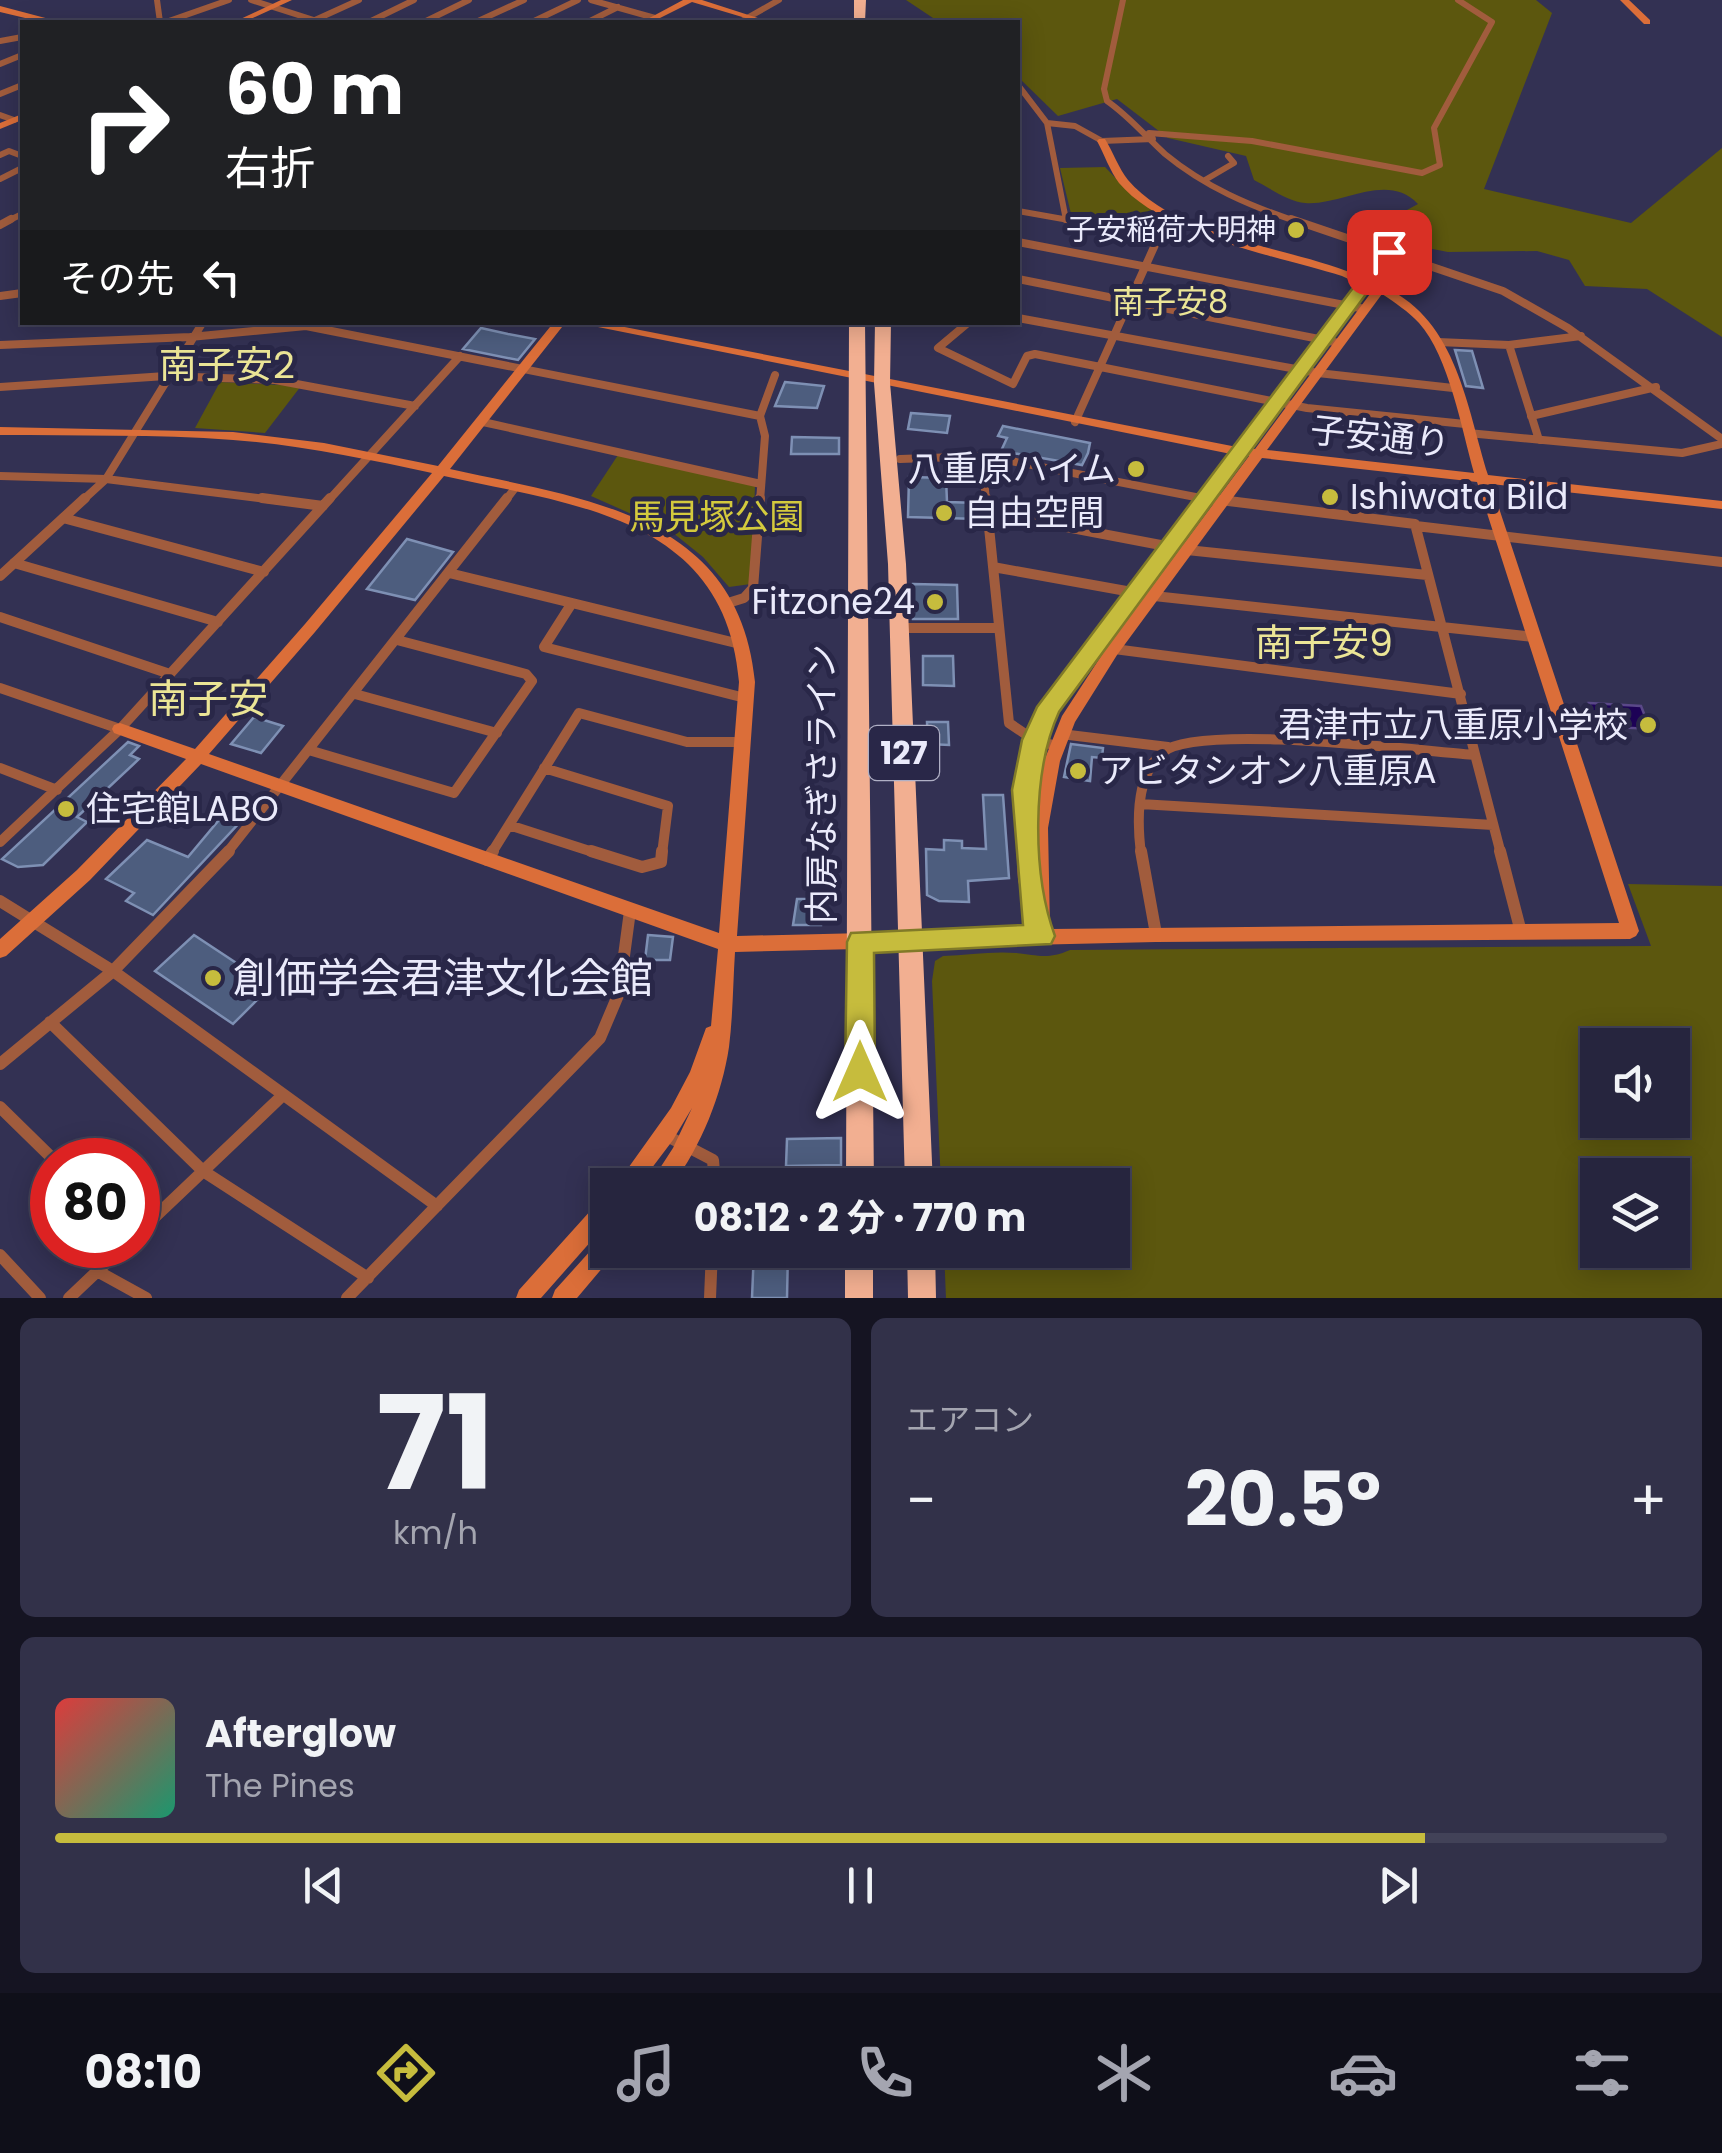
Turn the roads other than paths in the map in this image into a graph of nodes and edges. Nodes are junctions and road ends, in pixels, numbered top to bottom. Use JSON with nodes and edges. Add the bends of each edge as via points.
{"nodes":[{"id":1,"x":229,"y":0,"type":"edge"},
{"id":2,"x":251,"y":0,"type":"edge"},
{"id":3,"x":288,"y":0,"type":"edge"},
{"id":4,"x":358,"y":0,"type":"edge"},
{"id":5,"x":414,"y":0,"type":"edge"},
{"id":6,"x":469,"y":0,"type":"edge"},
{"id":7,"x":524,"y":0,"type":"edge"},
{"id":8,"x":578,"y":0,"type":"edge"},
{"id":9,"x":591,"y":0,"type":"edge"},
{"id":10,"x":692,"y":0,"type":"edge"},
{"id":11,"x":776,"y":0,"type":"edge"},
{"id":12,"x":1123,"y":0,"type":"edge"},
{"id":13,"x":1458,"y":0,"type":"edge"},
{"id":14,"x":1624,"y":0,"type":"edge"},
{"id":15,"x":273,"y":7,"type":"junction"},
{"id":16,"x":619,"y":7,"type":"junction"},
{"id":17,"x":0,"y":9,"type":"edge"},
{"id":18,"x":42,"y":20,"type":"edge"},
{"id":19,"x":169,"y":20,"type":"edge"},
{"id":20,"x":243,"y":20,"type":"edge"},
{"id":21,"x":309,"y":20,"type":"edge"},
{"id":22,"x":319,"y":20,"type":"edge"},
{"id":23,"x":373,"y":20,"type":"edge"},
{"id":24,"x":428,"y":20,"type":"edge"},
{"id":25,"x":480,"y":20,"type":"edge"},
{"id":26,"x":536,"y":20,"type":"edge"},
{"id":27,"x":592,"y":20,"type":"edge"},
{"id":28,"x":651,"y":20,"type":"edge"},
{"id":29,"x":745,"y":20,"type":"edge"},
{"id":30,"x":1648,"y":22,"type":"dead end"},
{"id":31,"x":1021,"y":93,"type":"edge"},
{"id":32,"x":0,"y":115,"type":"edge"},
{"id":33,"x":18,"y":118,"type":"edge"},
{"id":34,"x":1047,"y":123,"type":"junction"},
{"id":35,"x":0,"y":126,"type":"edge"},
{"id":36,"x":1151,"y":136,"type":"junction"},
{"id":37,"x":1102,"y":141,"type":"junction"},
{"id":38,"x":1228,"y":156,"type":"dead end"},
{"id":39,"x":1205,"y":180,"type":"junction"},
{"id":40,"x":1020,"y":211,"type":"edge"},
{"id":41,"x":1066,"y":220,"type":"junction"},
{"id":42,"x":1020,"y":242,"type":"edge"},
{"id":43,"x":1396,"y":254,"type":"junction"},
{"id":44,"x":1146,"y":266,"type":"junction"},
{"id":45,"x":1020,"y":279,"type":"edge"},
{"id":46,"x":1371,"y":286,"type":"junction"},
{"id":47,"x":1130,"y":300,"type":"junction"},
{"id":48,"x":1347,"y":305,"type":"junction"},
{"id":49,"x":1364,"y":309,"type":"junction"},
{"id":50,"x":1020,"y":318,"type":"edge"},
{"id":51,"x":201,"y":325,"type":"edge"},
{"id":52,"x":558,"y":325,"type":"edge"},
{"id":53,"x":595,"y":325,"type":"edge"},
{"id":54,"x":857,"y":325,"type":"edge"},
{"id":55,"x":884,"y":325,"type":"edge"},
{"id":56,"x":965,"y":325,"type":"edge"},
{"id":57,"x":1115,"y":334,"type":"junction"},
{"id":58,"x":1581,"y":336,"type":"junction"},
{"id":59,"x":190,"y":338,"type":"junction"},
{"id":60,"x":1323,"y":338,"type":"junction"},
{"id":61,"x":1438,"y":342,"type":"junction"},
{"id":62,"x":1340,"y":344,"type":"junction"},
{"id":63,"x":0,"y":345,"type":"edge"},
{"id":64,"x":1509,"y":345,"type":"junction"},
{"id":65,"x":460,"y":356,"type":"junction"},
{"id":66,"x":1100,"y":367,"type":"junction"},
{"id":67,"x":524,"y":369,"type":"junction"},
{"id":68,"x":1299,"y":369,"type":"junction"},
{"id":69,"x":1318,"y":372,"type":"junction"},
{"id":70,"x":775,"y":375,"type":"dead end"},
{"id":71,"x":166,"y":376,"type":"junction"},
{"id":72,"x":857,"y":379,"type":"junction"},
{"id":73,"x":882,"y":384,"type":"junction"},
{"id":74,"x":0,"y":387,"type":"edge"},
{"id":75,"x":1656,"y":387,"type":"junction"},
{"id":76,"x":1453,"y":388,"type":"junction"},
{"id":77,"x":1274,"y":402,"type":"junction"},
{"id":78,"x":415,"y":406,"type":"junction"},
{"id":79,"x":1293,"y":406,"type":"junction"},
{"id":80,"x":760,"y":416,"type":"junction"},
{"id":81,"x":1531,"y":416,"type":"junction"},
{"id":82,"x":483,"y":422,"type":"junction"},
{"id":83,"x":1075,"y":422,"type":"junction"},
{"id":84,"x":1467,"y":428,"type":"junction"},
{"id":85,"x":0,"y":431,"type":"edge"},
{"id":86,"x":132,"y":434,"type":"junction"},
{"id":87,"x":1538,"y":440,"type":"junction"},
{"id":88,"x":1722,"y":442,"type":"edge"},
{"id":89,"x":1237,"y":452,"type":"junction"},
{"id":90,"x":1258,"y":454,"type":"junction"},
{"id":91,"x":370,"y":456,"type":"junction"},
{"id":92,"x":982,"y":457,"type":"junction"},
{"id":93,"x":900,"y":459,"type":"dead end"},
{"id":94,"x":442,"y":472,"type":"junction"},
{"id":95,"x":0,"y":476,"type":"edge"},
{"id":96,"x":106,"y":479,"type":"junction"},
{"id":97,"x":1483,"y":479,"type":"junction"},
{"id":98,"x":761,"y":484,"type":"junction"},
{"id":99,"x":515,"y":488,"type":"junction"},
{"id":100,"x":1202,"y":498,"type":"junction"},
{"id":101,"x":1222,"y":502,"type":"junction"},
{"id":102,"x":1722,"y":505,"type":"edge"},
{"id":103,"x":323,"y":506,"type":"junction"},
{"id":104,"x":987,"y":512,"type":"junction"},
{"id":105,"x":63,"y":518,"type":"junction"},
{"id":106,"x":1416,"y":526,"type":"junction"},
{"id":107,"x":1505,"y":538,"type":"junction"},
{"id":108,"x":1165,"y":547,"type":"junction"},
{"id":109,"x":1188,"y":550,"type":"junction"},
{"id":110,"x":1722,"y":562,"type":"edge"},
{"id":111,"x":14,"y":563,"type":"junction"},
{"id":112,"x":993,"y":567,"type":"junction"},
{"id":113,"x":264,"y":572,"type":"junction"},
{"id":114,"x":450,"y":573,"type":"junction"},
{"id":115,"x":1428,"y":575,"type":"junction"},
{"id":116,"x":0,"y":576,"type":"edge"},
{"id":117,"x":1132,"y":592,"type":"junction"},
{"id":118,"x":1154,"y":596,"type":"junction"},
{"id":119,"x":572,"y":603,"type":"junction"},
{"id":120,"x":728,"y":604,"type":"junction"},
{"id":121,"x":0,"y":617,"type":"edge"},
{"id":122,"x":218,"y":622,"type":"junction"},
{"id":123,"x":908,"y":628,"type":"dead end"},
{"id":124,"x":1000,"y":628,"type":"junction"},
{"id":125,"x":1444,"y":630,"type":"junction"},
{"id":126,"x":1534,"y":636,"type":"junction"},
{"id":127,"x":398,"y":640,"type":"junction"},
{"id":128,"x":742,"y":645,"type":"junction"},
{"id":129,"x":1091,"y":646,"type":"junction"},
{"id":130,"x":1112,"y":651,"type":"junction"},
{"id":131,"x":170,"y":674,"type":"junction"},
{"id":132,"x":0,"y":688,"type":"edge"},
{"id":133,"x":355,"y":694,"type":"junction"},
{"id":134,"x":1461,"y":694,"type":"junction"},
{"id":135,"x":746,"y":698,"type":"junction"},
{"id":136,"x":120,"y":729,"type":"junction"},
{"id":137,"x":497,"y":733,"type":"junction"},
{"id":138,"x":1034,"y":740,"type":"junction"},
{"id":139,"x":1059,"y":740,"type":"junction"},
{"id":140,"x":742,"y":742,"type":"junction"},
{"id":141,"x":1169,"y":747,"type":"junction"},
{"id":142,"x":312,"y":750,"type":"junction"},
{"id":143,"x":1474,"y":755,"type":"junction"},
{"id":144,"x":199,"y":758,"type":"junction"},
{"id":145,"x":0,"y":768,"type":"edge"},
{"id":146,"x":544,"y":768,"type":"junction"},
{"id":147,"x":283,"y":788,"type":"junction"},
{"id":148,"x":57,"y":790,"type":"junction"},
{"id":149,"x":1140,"y":804,"type":"junction"},
{"id":150,"x":508,"y":825,"type":"junction"},
{"id":151,"x":1493,"y":825,"type":"junction"},
{"id":152,"x":0,"y":842,"type":"edge"},
{"id":153,"x":486,"y":860,"type":"junction"},
{"id":154,"x":0,"y":902,"type":"edge"},
{"id":155,"x":630,"y":911,"type":"junction"},
{"id":156,"x":34,"y":922,"type":"junction"},
{"id":157,"x":1522,"y":932,"type":"junction"},
{"id":158,"x":1156,"y":934,"type":"junction"},
{"id":159,"x":1041,"y":936,"type":"junction"},
{"id":160,"x":912,"y":940,"type":"junction"},
{"id":161,"x":860,"y":942,"type":"junction"},
{"id":162,"x":727,"y":944,"type":"junction"},
{"id":163,"x":0,"y":950,"type":"edge"},
{"id":164,"x":112,"y":971,"type":"junction"},
{"id":165,"x":50,"y":1022,"type":"junction"},
{"id":166,"x":0,"y":1064,"type":"edge"},
{"id":167,"x":283,"y":1094,"type":"junction"},
{"id":168,"x":0,"y":1107,"type":"edge"},
{"id":169,"x":32,"y":1138,"type":"edge"},
{"id":170,"x":675,"y":1140,"type":"junction"},
{"id":171,"x":645,"y":1168,"type":"edge"},
{"id":172,"x":665,"y":1168,"type":"edge"},
{"id":173,"x":714,"y":1168,"type":"edge"},
{"id":174,"x":860,"y":1168,"type":"edge"},
{"id":175,"x":919,"y":1168,"type":"edge"},
{"id":176,"x":202,"y":1171,"type":"junction"},
{"id":177,"x":437,"y":1206,"type":"junction"},
{"id":178,"x":160,"y":1212,"type":"edge"},
{"id":179,"x":590,"y":1226,"type":"edge"},
{"id":180,"x":0,"y":1255,"type":"edge"},
{"id":181,"x":590,"y":1267,"type":"edge"},
{"id":182,"x":100,"y":1268,"type":"edge"},
{"id":183,"x":711,"y":1268,"type":"edge"},
{"id":184,"x":859,"y":1268,"type":"edge"},
{"id":185,"x":921,"y":1268,"type":"edge"},
{"id":186,"x":97,"y":1271,"type":"junction"},
{"id":187,"x":368,"y":1278,"type":"junction"},
{"id":188,"x":40,"y":1298,"type":"edge"},
{"id":189,"x":69,"y":1298,"type":"edge"},
{"id":190,"x":146,"y":1298,"type":"edge"},
{"id":191,"x":347,"y":1298,"type":"edge"},
{"id":192,"x":527,"y":1298,"type":"edge"},
{"id":193,"x":563,"y":1298,"type":"edge"},
{"id":194,"x":710,"y":1298,"type":"edge"},
{"id":195,"x":859,"y":1298,"type":"edge"},
{"id":196,"x":922,"y":1298,"type":"edge"}],
"edges":[{"from":1,"to":19,"type":"street"},
{"from":2,"to":15,"type":"street"},
{"from":3,"to":15,"type":"street"},
{"from":4,"to":22,"type":"street"},
{"from":5,"to":23,"type":"street"},
{"from":6,"to":24,"type":"street"},
{"from":7,"to":25,"type":"street"},
{"from":8,"to":26,"type":"street"},
{"from":9,"to":16,"type":"street"},
{"from":10,"to":28,"type":"street"},
{"from":10,"to":29,"type":"street"},
{"from":11,"to":29,"type":"street"},
{"from":12,"to":36,"type":"street","via":[[1104,89],[1107,101]]},
{"from":13,"to":36,"type":"street","via":[[1492,22],[1434,128],[1440,165],[1422,173],[1247,137],[1198,131]]},
{"from":14,"to":30,"type":"street"},
{"from":15,"to":20,"type":"street"},
{"from":15,"to":21,"type":"street"},
{"from":16,"to":27,"type":"street"},
{"from":16,"to":28,"type":"street"},
{"from":17,"to":18,"type":"street"},
{"from":31,"to":34,"type":"street"},
{"from":32,"to":33,"type":"street"},
{"from":33,"to":35,"type":"street"},
{"from":34,"to":37,"type":"street","via":[[1075,126]]},
{"from":34,"to":41,"type":"street"},
{"from":36,"to":37,"type":"street"},
{"from":36,"to":39,"type":"street","via":[[1164,154]]},
{"from":37,"to":46,"type":"street","via":[[1120,178],[1167,213]]},
{"from":38,"to":39,"type":"street","via":[[1234,163]]},
{"from":39,"to":43,"type":"street","via":[[1246,206]]},
{"from":40,"to":41,"type":"street"},
{"from":41,"to":44,"type":"street","via":[[1159,236]]},
{"from":42,"to":44,"type":"street"},
{"from":43,"to":46,"type":"street"},
{"from":43,"to":58,"type":"street","via":[[1504,292]]},
{"from":44,"to":47,"type":"street"},
{"from":44,"to":48,"type":"street"},
{"from":45,"to":47,"type":"street"},
{"from":46,"to":48,"type":"street"},
{"from":46,"to":49,"type":"street"},
{"from":46,"to":61,"type":"street","via":[[1412,310]]},
{"from":47,"to":57,"type":"street"},
{"from":47,"to":60,"type":"street"},
{"from":48,"to":49,"type":"street"},
{"from":48,"to":60,"type":"street"},
{"from":49,"to":62,"type":"street"},
{"from":50,"to":57,"type":"street"},
{"from":51,"to":59,"type":"street"},
{"from":52,"to":67,"type":"street"},
{"from":53,"to":72,"type":"street","name":"子安通り"},
{"from":54,"to":72,"type":"highway","name":"内房なぎさライン","number":"127"},
{"from":55,"to":73,"type":"highway","number":"127"},
{"from":56,"to":66,"type":"street","via":[[938,348],[1014,384],[1030,354]]},
{"from":57,"to":66,"type":"street"},
{"from":57,"to":68,"type":"street"},
{"from":58,"to":64,"type":"street"},
{"from":58,"to":75,"type":"street"},
{"from":59,"to":63,"type":"street"},
{"from":59,"to":65,"type":"street","via":[[306,326]]},
{"from":59,"to":71,"type":"street"},
{"from":60,"to":62,"type":"street"},
{"from":60,"to":68,"type":"street"},
{"from":61,"to":64,"type":"street"},
{"from":61,"to":76,"type":"street"},
{"from":62,"to":69,"type":"street"},
{"from":64,"to":81,"type":"street"},
{"from":65,"to":67,"type":"street"},
{"from":65,"to":78,"type":"street"},
{"from":66,"to":77,"type":"street"},
{"from":66,"to":83,"type":"street"},
{"from":67,"to":80,"type":"street"},
{"from":67,"to":82,"type":"street"},
{"from":68,"to":69,"type":"street"},
{"from":68,"to":77,"type":"street"},
{"from":69,"to":76,"type":"street"},
{"from":69,"to":79,"type":"street"},
{"from":70,"to":80,"type":"street"},
{"from":71,"to":74,"type":"street"},
{"from":71,"to":78,"type":"street","via":[[309,383]]},
{"from":71,"to":86,"type":"street"},
{"from":72,"to":73,"type":"street","name":"子安通り"},
{"from":72,"to":161,"type":"highway","name":"内房なぎさライン","number":"127"},
{"from":73,"to":83,"type":"street","name":"子安通り"},
{"from":73,"to":160,"type":"highway","number":"127","via":[[897,564]]},
{"from":75,"to":81,"type":"street"},
{"from":75,"to":88,"type":"street"},
{"from":76,"to":84,"type":"street"},
{"from":77,"to":79,"type":"street"},
{"from":77,"to":89,"type":"street"},
{"from":78,"to":91,"type":"street"},
{"from":79,"to":84,"type":"street"},
{"from":79,"to":90,"type":"street"},
{"from":80,"to":98,"type":"street"},
{"from":81,"to":87,"type":"street"},
{"from":82,"to":94,"type":"street"},
{"from":82,"to":98,"type":"street"},
{"from":83,"to":89,"type":"street","name":"子安通り"},
{"from":84,"to":87,"type":"street"},
{"from":84,"to":97,"type":"street"},
{"from":85,"to":86,"type":"street"},
{"from":86,"to":91,"type":"street","via":[[263,438]]},
{"from":86,"to":96,"type":"street"},
{"from":87,"to":88,"type":"street","via":[[1682,454]]},
{"from":89,"to":90,"type":"street","name":"子安通り"},
{"from":89,"to":100,"type":"street"},
{"from":90,"to":97,"type":"street","name":"子安通り"},
{"from":90,"to":101,"type":"street"},
{"from":91,"to":94,"type":"street"},
{"from":91,"to":103,"type":"street"},
{"from":92,"to":93,"type":"street"},
{"from":92,"to":100,"type":"street"},
{"from":92,"to":104,"type":"street"},
{"from":94,"to":99,"type":"street"},
{"from":94,"to":144,"type":"street"},
{"from":95,"to":96,"type":"street"},
{"from":96,"to":103,"type":"street"},
{"from":96,"to":105,"type":"street"},
{"from":97,"to":102,"type":"street","name":"子安通り"},
{"from":97,"to":107,"type":"street"},
{"from":98,"to":120,"type":"street","via":[[753,588]]},
{"from":99,"to":114,"type":"street"},
{"from":99,"to":120,"type":"street","via":[[599,507],[653,531],[702,568]]},
{"from":100,"to":101,"type":"street"},
{"from":100,"to":108,"type":"street"},
{"from":101,"to":106,"type":"street"},
{"from":101,"to":109,"type":"street"},
{"from":103,"to":113,"type":"street"},
{"from":104,"to":108,"type":"street"},
{"from":104,"to":112,"type":"street"},
{"from":105,"to":111,"type":"street"},
{"from":105,"to":113,"type":"street"},
{"from":106,"to":107,"type":"street"},
{"from":106,"to":115,"type":"street"},
{"from":107,"to":110,"type":"street"},
{"from":107,"to":126,"type":"street"},
{"from":108,"to":109,"type":"street"},
{"from":108,"to":117,"type":"street"},
{"from":109,"to":115,"type":"street"},
{"from":109,"to":118,"type":"street"},
{"from":111,"to":116,"type":"street"},
{"from":111,"to":122,"type":"street"},
{"from":112,"to":117,"type":"street"},
{"from":112,"to":124,"type":"street"},
{"from":113,"to":122,"type":"street"},
{"from":114,"to":119,"type":"street"},
{"from":114,"to":127,"type":"street"},
{"from":115,"to":125,"type":"street"},
{"from":117,"to":118,"type":"street"},
{"from":117,"to":129,"type":"street"},
{"from":118,"to":125,"type":"street"},
{"from":118,"to":130,"type":"street"},
{"from":119,"to":128,"type":"street"},
{"from":119,"to":135,"type":"street","via":[[544,647]]},
{"from":120,"to":128,"type":"street"},
{"from":121,"to":131,"type":"street"},
{"from":122,"to":131,"type":"street"},
{"from":123,"to":124,"type":"street"},
{"from":124,"to":138,"type":"street","via":[[1009,723]]},
{"from":125,"to":126,"type":"street"},
{"from":125,"to":134,"type":"street"},
{"from":126,"to":157,"type":"street","via":[[1630,931]]},
{"from":127,"to":133,"type":"street"},
{"from":127,"to":137,"type":"street","via":[[529,676],[532,682]]},
{"from":128,"to":135,"type":"street"},
{"from":129,"to":130,"type":"street"},
{"from":129,"to":138,"type":"street"},
{"from":130,"to":134,"type":"street"},
{"from":130,"to":139,"type":"street"},
{"from":131,"to":136,"type":"street"},
{"from":132,"to":136,"type":"street"},
{"from":133,"to":137,"type":"street"},
{"from":133,"to":142,"type":"street"},
{"from":134,"to":143,"type":"street"},
{"from":135,"to":140,"type":"street"},
{"from":136,"to":144,"type":"street"},
{"from":136,"to":148,"type":"street"},
{"from":137,"to":142,"type":"street","via":[[461,787],[448,794]]},
{"from":138,"to":139,"type":"street"},
{"from":138,"to":159,"type":"street","via":[[1024,826]]},
{"from":139,"to":141,"type":"street"},
{"from":139,"to":159,"type":"street","via":[[1040,828]]},
{"from":140,"to":146,"type":"street","via":[[686,742],[579,713]]},
{"from":140,"to":162,"type":"street"},
{"from":141,"to":143,"type":"street","via":[[1229,738]]},
{"from":141,"to":149,"type":"street","via":[[1148,777]]},
{"from":142,"to":147,"type":"street"},
{"from":143,"to":151,"type":"street"},
{"from":144,"to":147,"type":"street"},
{"from":144,"to":156,"type":"street"},
{"from":145,"to":148,"type":"street"},
{"from":146,"to":150,"type":"street"},
{"from":146,"to":150,"type":"street","via":[[668,806],[661,862],[642,867]]},
{"from":147,"to":153,"type":"street"},
{"from":147,"to":164,"type":"street","via":[[194,891]]},
{"from":148,"to":152,"type":"street"},
{"from":149,"to":151,"type":"street"},
{"from":149,"to":158,"type":"street","via":[[1136,819]]},
{"from":150,"to":153,"type":"street"},
{"from":151,"to":157,"type":"street"},
{"from":153,"to":155,"type":"street"},
{"from":154,"to":156,"type":"street"},
{"from":155,"to":162,"type":"street"},
{"from":155,"to":177,"type":"street","via":[[612,1021]]},
{"from":156,"to":163,"type":"street"},
{"from":156,"to":164,"type":"street"},
{"from":157,"to":158,"type":"street"},
{"from":158,"to":159,"type":"street"},
{"from":159,"to":160,"type":"street"},
{"from":160,"to":161,"type":"street"},
{"from":160,"to":175,"type":"highway","number":"127"},
{"from":161,"to":162,"type":"street"},
{"from":161,"to":174,"type":"highway","name":"内房なぎさライン","number":"127"},
{"from":162,"to":170,"type":"street","via":[[722,1006]]},
{"from":164,"to":165,"type":"street"},
{"from":164,"to":167,"type":"street"},
{"from":165,"to":166,"type":"street"},
{"from":165,"to":176,"type":"street"},
{"from":167,"to":176,"type":"street"},
{"from":167,"to":177,"type":"street"},
{"from":168,"to":169,"type":"street"},
{"from":170,"to":171,"type":"street"},
{"from":170,"to":172,"type":"street"},
{"from":170,"to":173,"type":"street","via":[[713,1160]]},
{"from":176,"to":178,"type":"street"},
{"from":176,"to":187,"type":"street"},
{"from":177,"to":187,"type":"street"},
{"from":179,"to":192,"type":"street"},
{"from":180,"to":188,"type":"street"},
{"from":181,"to":193,"type":"street"},
{"from":182,"to":186,"type":"street"},
{"from":183,"to":194,"type":"street"},
{"from":184,"to":195,"type":"highway"},
{"from":185,"to":196,"type":"highway"},
{"from":186,"to":189,"type":"street"},
{"from":186,"to":190,"type":"street"},
{"from":187,"to":191,"type":"street"}]}
